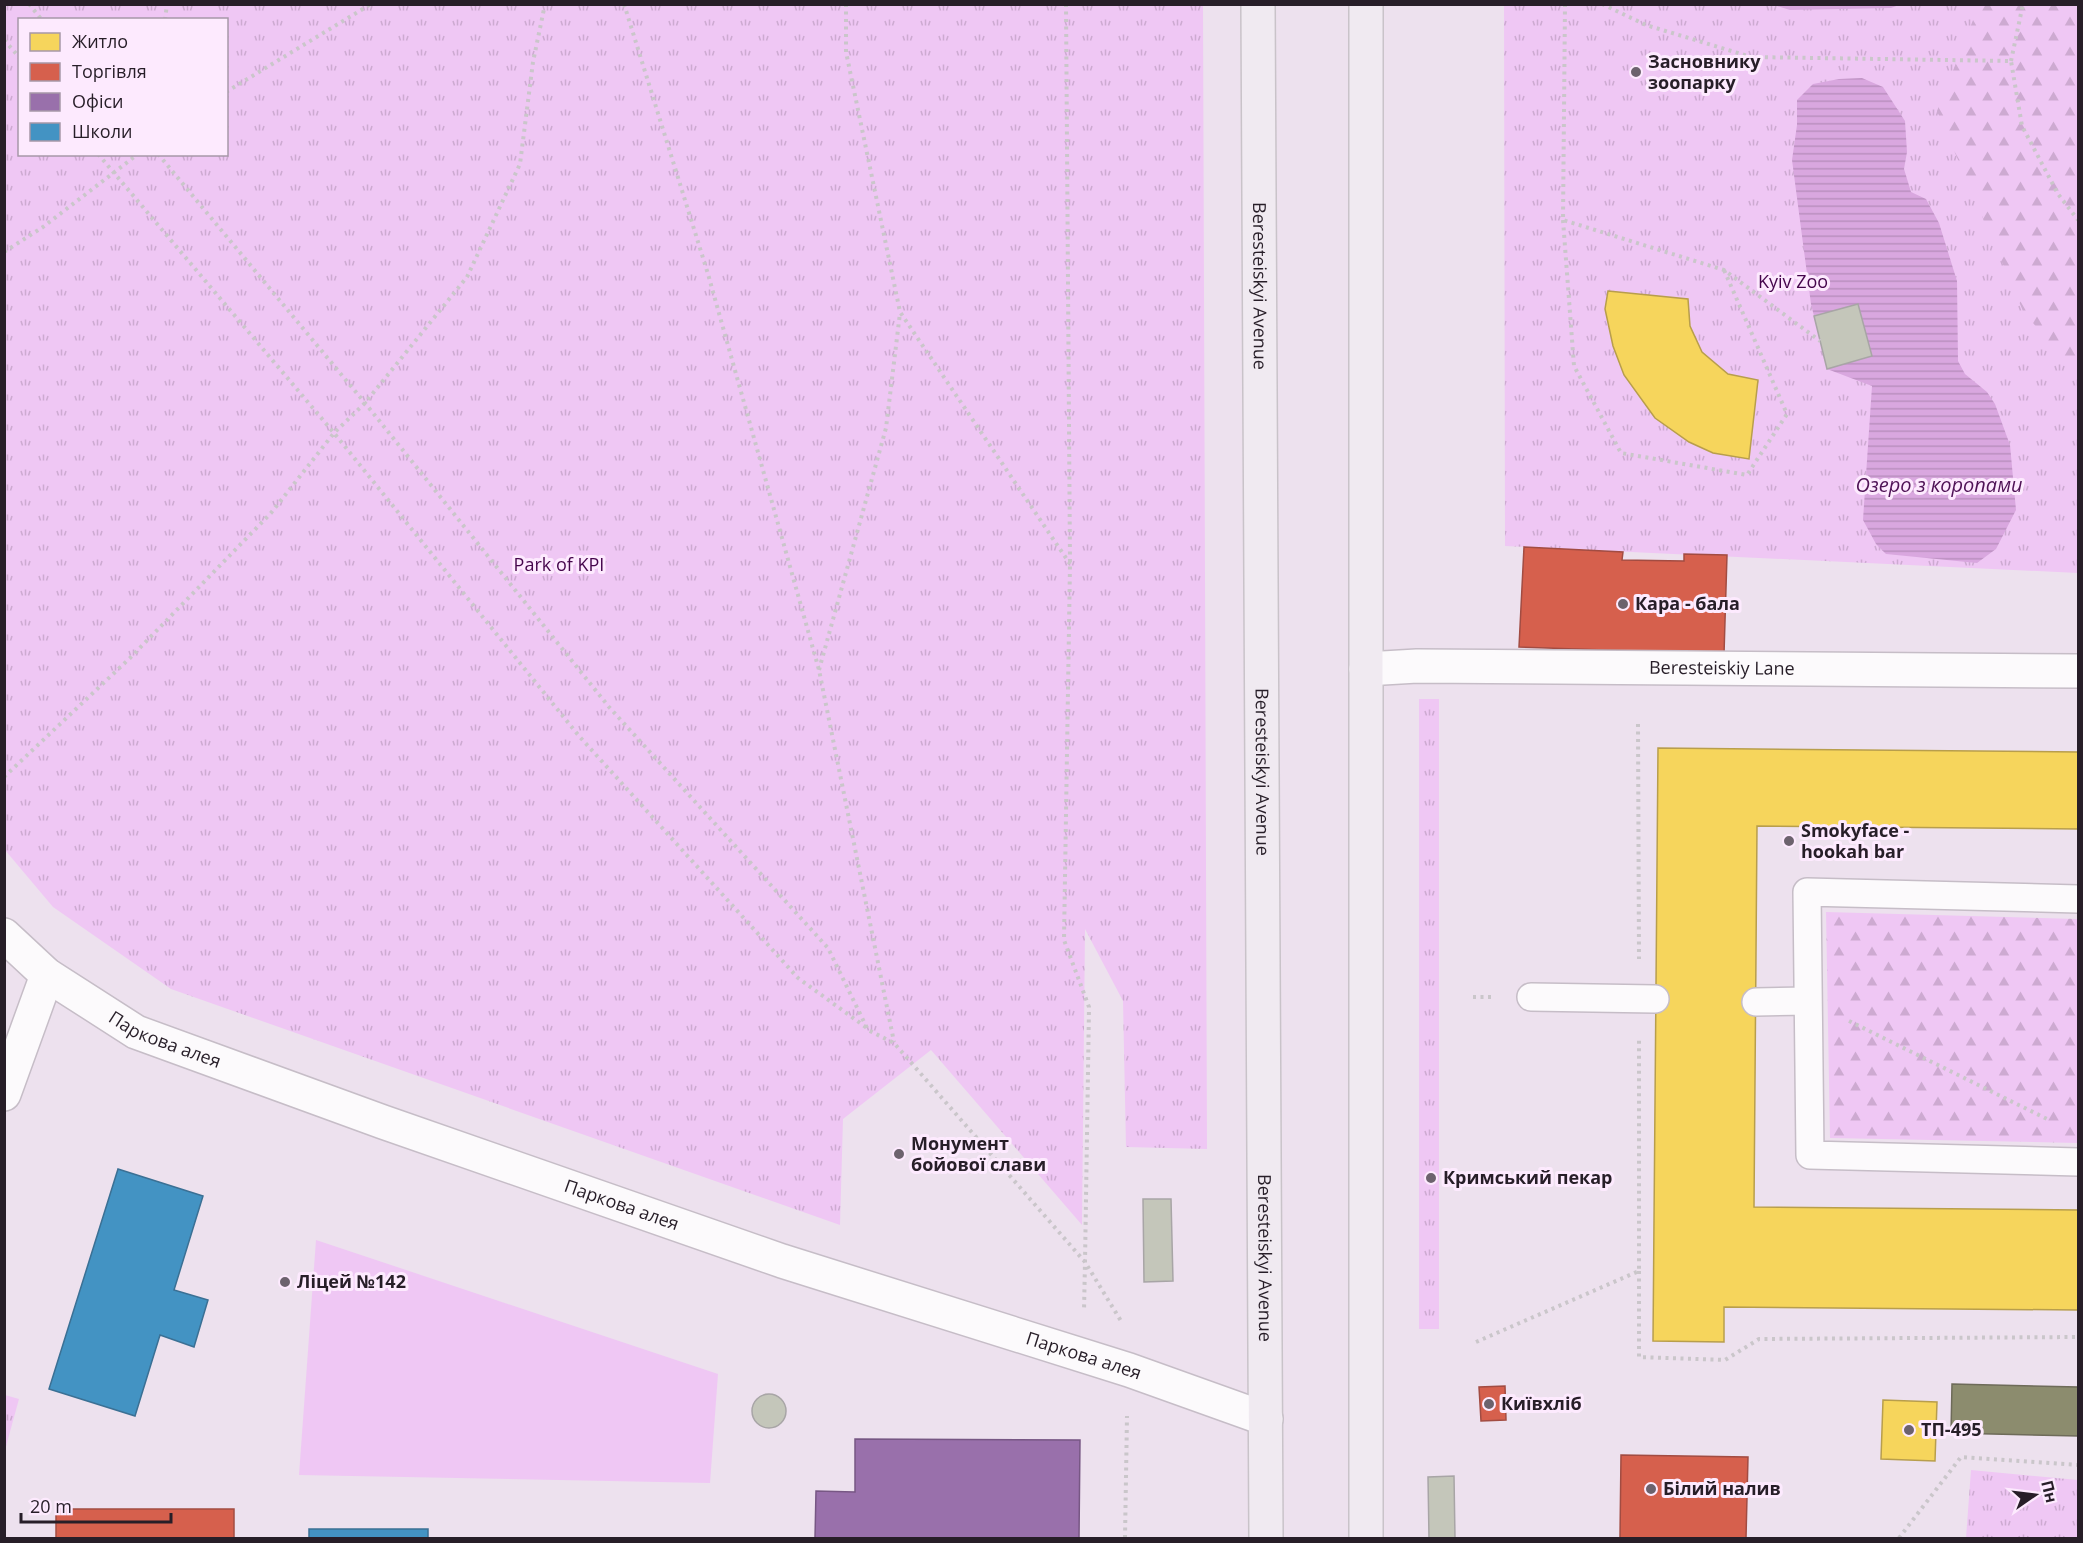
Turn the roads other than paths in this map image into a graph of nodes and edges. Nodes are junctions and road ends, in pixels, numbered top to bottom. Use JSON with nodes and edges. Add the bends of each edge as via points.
{"nodes":[{"id":1,"x":1258,"y":4,"type":"edge"},
{"id":2,"x":1366,"y":4,"type":"edge"},
{"id":3,"x":1366,"y":669,"type":"junction"},
{"id":4,"x":2079,"y":671,"type":"edge"},
{"id":5,"x":2079,"y":899,"type":"edge"},
{"id":6,"x":4,"y":935,"type":"edge"},
{"id":7,"x":46,"y":975,"type":"junction"},
{"id":8,"x":1531,"y":997,"type":"dead end"},
{"id":9,"x":1647,"y":999,"type":"road end"},
{"id":10,"x":1808,"y":1001,"type":"junction"},
{"id":11,"x":1756,"y":1002,"type":"dead end"},
{"id":12,"x":4,"y":1094,"type":"edge"},
{"id":13,"x":2079,"y":1162,"type":"edge"},
{"id":14,"x":1266,"y":1419,"type":"junction"},
{"id":15,"x":1266,"y":1539,"type":"edge"},
{"id":16,"x":1366,"y":1539,"type":"edge"}],
"edges":[{"from":1,"to":14,"type":"main road","name":"Beresteiskyi Avenue"},
{"from":2,"to":3,"type":"main road"},
{"from":3,"to":4,"type":"street","name":"Beresteiskiy Lane","via":[[1427,666]]},
{"from":3,"to":16,"type":"main road"},
{"from":5,"to":10,"type":"lane","via":[[1807,892]]},
{"from":6,"to":7,"type":"street","name":"Паркова алея"},
{"from":7,"to":12,"type":"street"},
{"from":7,"to":14,"type":"street","name":"Паркова алея","via":[[136,1032],[383,1122],[798,1266],[1130,1370]]},
{"from":8,"to":9,"type":"lane"},
{"from":10,"to":11,"type":"lane"},
{"from":10,"to":13,"type":"lane","via":[[1810,1155]]},
{"from":14,"to":15,"type":"main road","name":"Beresteiskyi Avenue"}]}
